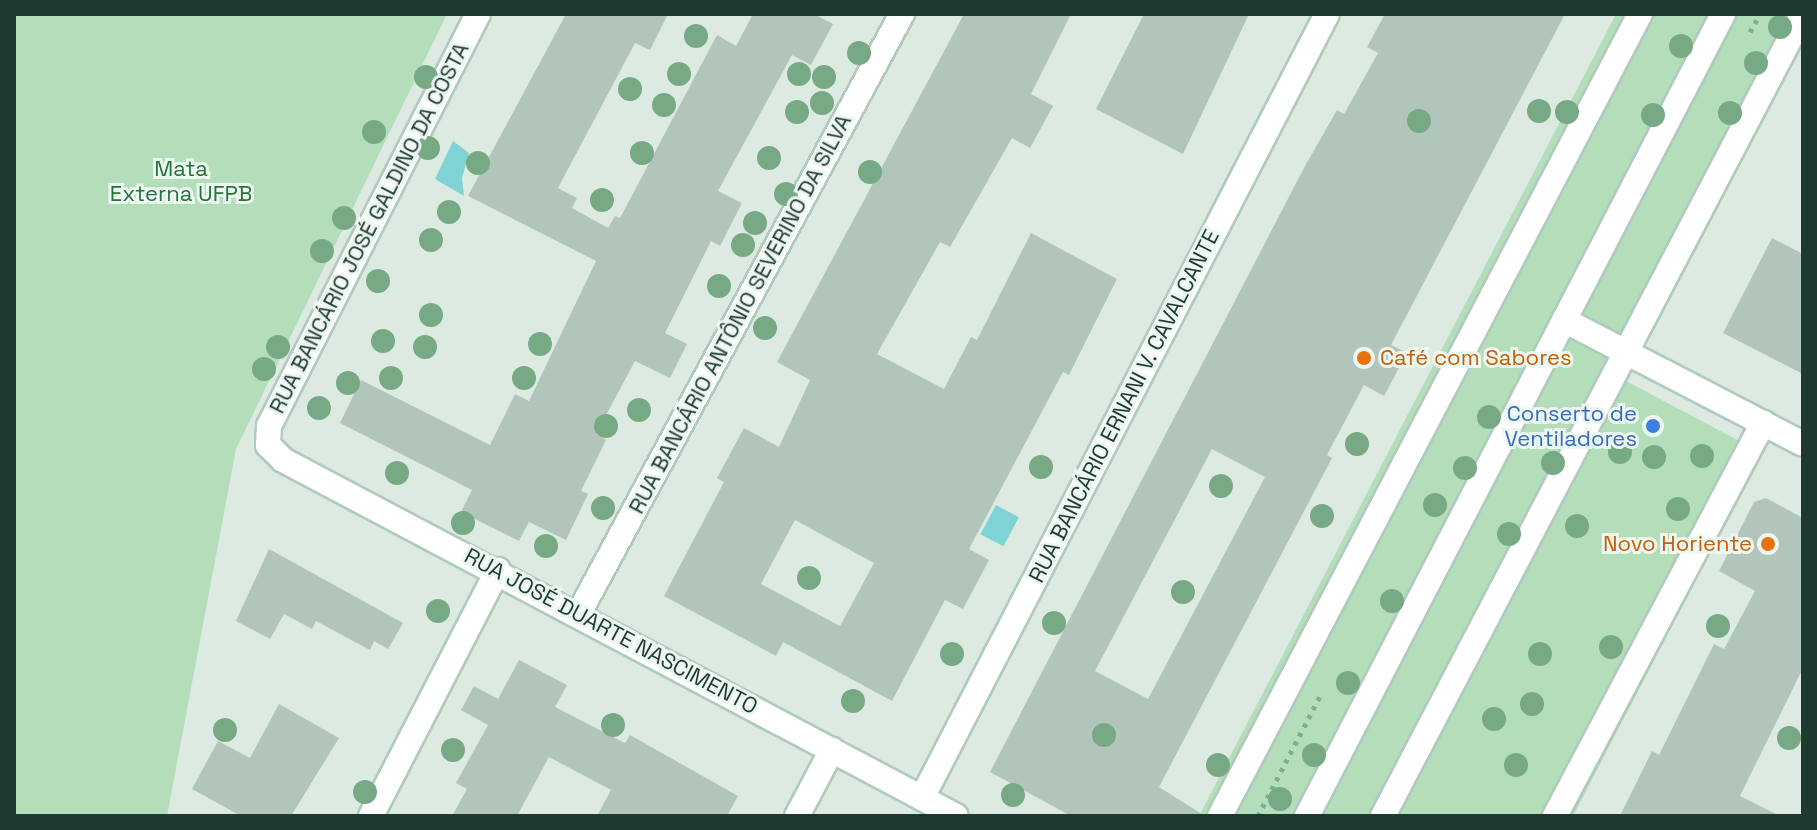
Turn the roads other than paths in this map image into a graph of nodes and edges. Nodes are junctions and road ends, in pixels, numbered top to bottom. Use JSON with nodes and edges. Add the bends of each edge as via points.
{"nodes":[{"id":1,"x":478,"y":14,"type":"edge"},
{"id":2,"x":902,"y":14,"type":"edge"},
{"id":3,"x":1327,"y":14,"type":"edge"},
{"id":4,"x":1640,"y":14,"type":"edge"},
{"id":5,"x":1723,"y":14,"type":"edge"},
{"id":6,"x":1803,"y":14,"type":"edge"},
{"id":7,"x":1564,"y":320,"type":"junction"},
{"id":8,"x":1623,"y":352,"type":"junction"},
{"id":9,"x":1763,"y":423,"type":"junction"},
{"id":10,"x":1803,"y":444,"type":"edge"},
{"id":11,"x":268,"y":445,"type":"joint"},
{"id":12,"x":498,"y":570,"type":"junction"},
{"id":13,"x":579,"y":613,"type":"junction"},
{"id":14,"x":832,"y":750,"type":"junction"},
{"id":15,"x":922,"y":798,"type":"junction"},
{"id":16,"x":371,"y":816,"type":"edge"},
{"id":17,"x":797,"y":816,"type":"edge"},
{"id":18,"x":956,"y":816,"type":"edge"},
{"id":19,"x":1220,"y":816,"type":"edge"},
{"id":20,"x":1307,"y":816,"type":"edge"},
{"id":21,"x":1383,"y":816,"type":"edge"},
{"id":22,"x":1555,"y":816,"type":"edge"}],
"edges":[{"from":1,"to":11,"type":"street","name":"RUA BANCÁRIO JOSÉ GALDINO DA COSTA","via":[[269,426]]},
{"from":2,"to":13,"type":"street","name":"RUA BANCÁRIO ANTÔNIO SEVERINO DA SILVA"},
{"from":3,"to":15,"type":"street","name":"RUA BANCÁRIO ERNANI V. CAVALCANTE"},
{"from":4,"to":19,"type":"street"},
{"from":5,"to":7,"type":"street"},
{"from":6,"to":8,"type":"street"},
{"from":7,"to":8,"type":"street"},
{"from":7,"to":20,"type":"street"},
{"from":8,"to":9,"type":"street"},
{"from":8,"to":21,"type":"street"},
{"from":9,"to":10,"type":"street"},
{"from":9,"to":22,"type":"street"},
{"from":11,"to":12,"type":"street","name":"RUA JOSÉ DUARTE NASCIMENTO","via":[[283,460]]},
{"from":12,"to":13,"type":"street","name":"RUA JOSÉ DUARTE NASCIMENTO"},
{"from":12,"to":16,"type":"street"},
{"from":13,"to":14,"type":"street","name":"RUA JOSÉ DUARTE NASCIMENTO"},
{"from":14,"to":15,"type":"street","name":"RUA JOSÉ DUARTE NASCIMENTO"},
{"from":14,"to":17,"type":"street"},
{"from":15,"to":18,"type":"street","name":"RUA JOSÉ DUARTE NASCIMENTO"}]}
